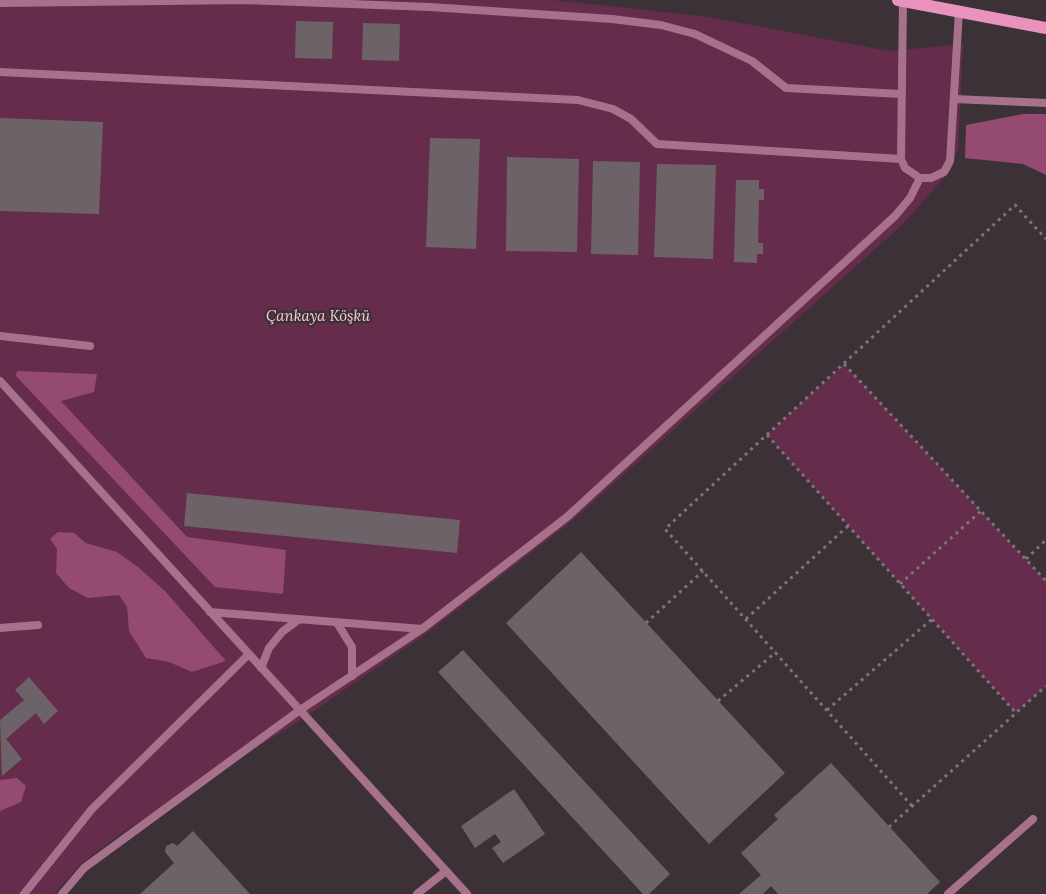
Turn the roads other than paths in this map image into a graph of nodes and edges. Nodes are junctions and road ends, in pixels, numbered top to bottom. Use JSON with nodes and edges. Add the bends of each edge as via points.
{"nodes":[{"id":1,"x":900,"y":0,"type":"edge"},
{"id":2,"x":0,"y":3,"type":"edge"},
{"id":3,"x":959,"y":11,"type":"junction"},
{"id":4,"x":1046,"y":28,"type":"edge"},
{"id":5,"x":0,"y":72,"type":"edge"},
{"id":6,"x":901,"y":94,"type":"junction"},
{"id":7,"x":954,"y":99,"type":"junction"},
{"id":8,"x":1046,"y":103,"type":"edge"},
{"id":9,"x":901,"y":159,"type":"junction"},
{"id":10,"x":920,"y":178,"type":"junction"},
{"id":11,"x":0,"y":336,"type":"edge"},
{"id":12,"x":90,"y":346,"type":"dead end"},
{"id":13,"x":0,"y":381,"type":"edge"},
{"id":14,"x":210,"y":612,"type":"junction"},
{"id":15,"x":298,"y":620,"type":"junction"},
{"id":16,"x":337,"y":623,"type":"junction"},
{"id":17,"x":38,"y":625,"type":"dead end"},
{"id":18,"x":0,"y":628,"type":"edge"},
{"id":19,"x":422,"y":630,"type":"junction"},
{"id":20,"x":249,"y":654,"type":"junction"},
{"id":21,"x":261,"y":668,"type":"junction"},
{"id":22,"x":352,"y":676,"type":"junction"},
{"id":23,"x":300,"y":710,"type":"junction"},
{"id":24,"x":1033,"y":819,"type":"dead end"},
{"id":25,"x":446,"y":871,"type":"junction"},
{"id":26,"x":24,"y":894,"type":"edge"},
{"id":27,"x":62,"y":894,"type":"edge"},
{"id":28,"x":417,"y":894,"type":"edge"},
{"id":29,"x":467,"y":894,"type":"edge"},
{"id":30,"x":948,"y":894,"type":"edge"}],
"edges":[{"from":1,"to":3,"type":"main road"},
{"from":1,"to":6,"type":"lane"},
{"from":2,"to":6,"type":"lane","via":[[245,0],[430,7],[612,20],[661,25],[695,34],[752,62],[786,88]]},
{"from":3,"to":4,"type":"main road"},
{"from":3,"to":7,"type":"lane"},
{"from":5,"to":9,"type":"lane","via":[[578,100],[613,109],[631,119],[657,144]]},
{"from":6,"to":9,"type":"lane"},
{"from":7,"to":8,"type":"lane"},
{"from":7,"to":10,"type":"lane","via":[[950,161],[944,172]]},
{"from":9,"to":10,"type":"lane","via":[[905,168]]},
{"from":10,"to":19,"type":"lane","via":[[895,216],[567,517]]},
{"from":11,"to":12,"type":"lane"},
{"from":13,"to":14,"type":"lane"},
{"from":14,"to":15,"type":"lane"},
{"from":14,"to":20,"type":"lane"},
{"from":15,"to":16,"type":"lane"},
{"from":15,"to":21,"type":"lane","via":[[269,648]]},
{"from":16,"to":19,"type":"lane"},
{"from":16,"to":22,"type":"lane","via":[[352,647]]},
{"from":17,"to":18,"type":"lane"},
{"from":19,"to":22,"type":"lane"},
{"from":20,"to":21,"type":"lane"},
{"from":20,"to":26,"type":"lane","via":[[92,809]]},
{"from":21,"to":23,"type":"lane"},
{"from":22,"to":23,"type":"lane"},
{"from":23,"to":25,"type":"lane"},
{"from":23,"to":27,"type":"lane","via":[[84,868]]},
{"from":24,"to":30,"type":"lane"},
{"from":25,"to":28,"type":"lane"},
{"from":25,"to":29,"type":"lane"}]}
